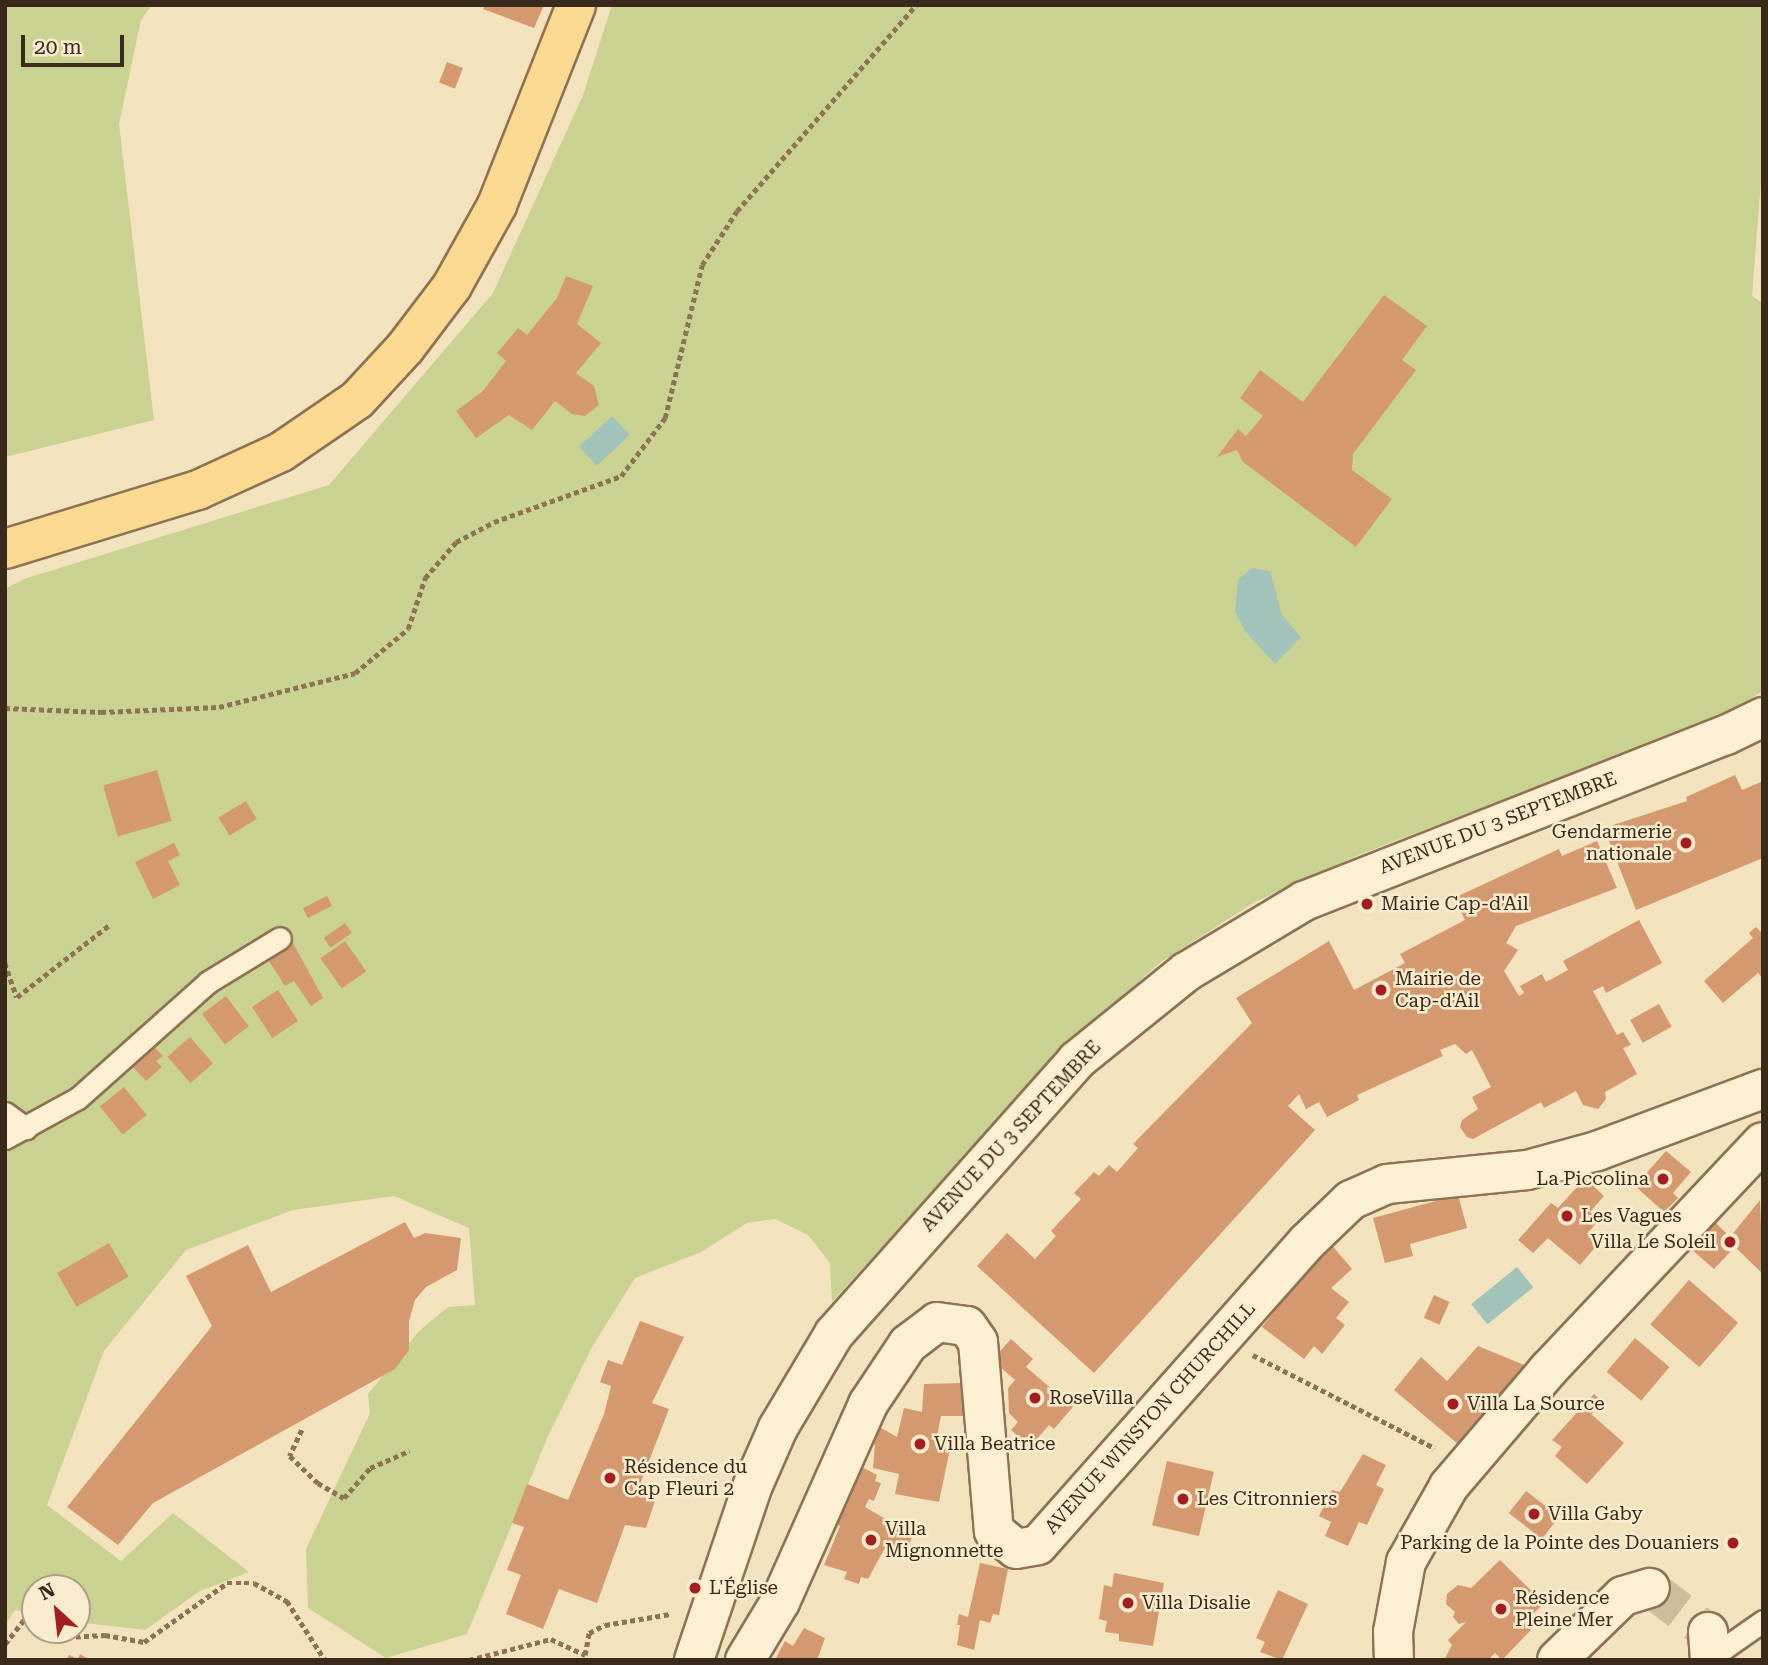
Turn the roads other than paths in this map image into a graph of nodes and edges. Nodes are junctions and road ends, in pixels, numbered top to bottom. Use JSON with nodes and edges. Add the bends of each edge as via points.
{"nodes":[{"id":1,"x":576,"y":5,"type":"edge"},
{"id":2,"x":5,"y":549,"type":"edge"},
{"id":3,"x":1763,"y":717,"type":"edge"},
{"id":4,"x":280,"y":938,"type":"dead end"},
{"id":5,"x":1763,"y":1089,"type":"edge"},
{"id":6,"x":5,"y":1113,"type":"edge"},
{"id":7,"x":26,"y":1128,"type":"junction"},
{"id":8,"x":5,"y":1138,"type":"edge"},
{"id":9,"x":1763,"y":1142,"type":"edge"},
{"id":10,"x":1650,"y":1588,"type":"dead end"},
{"id":11,"x":1763,"y":1621,"type":"edge"},
{"id":12,"x":1711,"y":1649,"type":"edge"},
{"id":13,"x":694,"y":1660,"type":"edge"},
{"id":14,"x":745,"y":1660,"type":"edge"},
{"id":15,"x":1394,"y":1660,"type":"edge"},
{"id":16,"x":1557,"y":1660,"type":"edge"}],
"edges":[{"from":1,"to":2,"type":"main road","via":[[497,205],[452,286],[358,400],[281,452],[198,490]]},
{"from":3,"to":13,"type":"street","name":"AVENUE DU 3 SEPTEMBRE","via":[[1304,901],[1186,972],[1088,1050],[883,1273],[834,1334],[778,1429],[753,1485]]},
{"from":4,"to":7,"type":"lane","via":[[208,982],[78,1098]]},
{"from":5,"to":14,"type":"street","name":"AVENUE WINSTON CHURCHILL","via":[[1551,1163],[1387,1184],[1351,1200],[1307,1242],[1038,1545],[1016,1549],[994,1531],[978,1342],[967,1326],[937,1322],[908,1344],[868,1404],[780,1602]]},
{"from":6,"to":7,"type":"lane"},
{"from":7,"to":8,"type":"lane"},
{"from":9,"to":15,"type":"street","via":[[1548,1370],[1449,1486],[1406,1562],[1393,1632]]},
{"from":10,"to":16,"type":"street","via":[[1623,1596]]},
{"from":11,"to":12,"type":"lane"}]}
